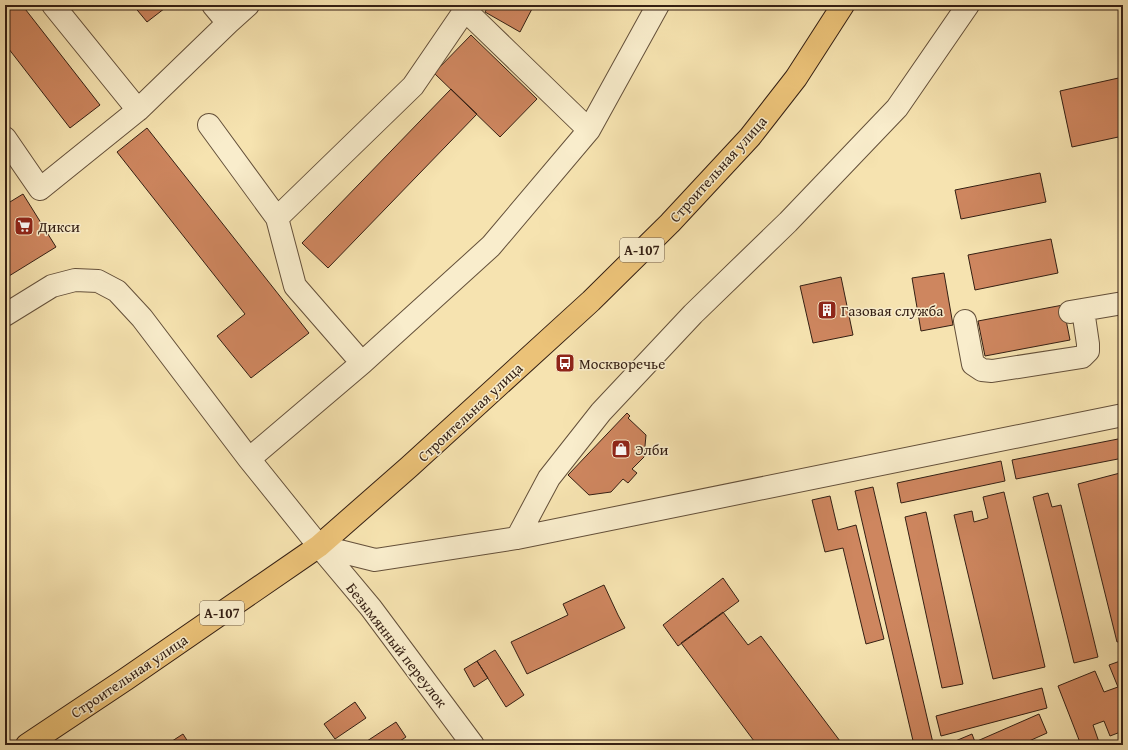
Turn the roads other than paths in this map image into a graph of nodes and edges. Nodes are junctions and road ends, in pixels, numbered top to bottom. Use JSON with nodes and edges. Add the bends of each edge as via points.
{"nodes":[{"id":1,"x":53,"y":5,"type":"edge"},
{"id":2,"x":213,"y":5,"type":"edge"},
{"id":3,"x":248,"y":5,"type":"edge"},
{"id":4,"x":658,"y":5,"type":"edge"},
{"id":5,"x":843,"y":5,"type":"edge"},
{"id":6,"x":968,"y":5,"type":"edge"},
{"id":7,"x":228,"y":23,"type":"junction"},
{"id":8,"x":138,"y":110,"type":"junction"},
{"id":9,"x":209,"y":125,"type":"dead end"},
{"id":10,"x":589,"y":130,"type":"junction"},
{"id":11,"x":5,"y":138,"type":"edge"},
{"id":12,"x":277,"y":218,"type":"junction"},
{"id":13,"x":1123,"y":303,"type":"edge"},
{"id":14,"x":5,"y":315,"type":"edge"},
{"id":15,"x":965,"y":321,"type":"dead end"},
{"id":16,"x":362,"y":363,"type":"junction"},
{"id":17,"x":1123,"y":415,"type":"edge"},
{"id":18,"x":249,"y":459,"type":"junction"},
{"id":19,"x":517,"y":538,"type":"junction"},
{"id":20,"x":319,"y":546,"type":"junction"},
{"id":21,"x":27,"y":745,"type":"edge"},
{"id":22,"x":473,"y":745,"type":"edge"}],
"edges":[{"from":1,"to":8,"type":"street"},
{"from":2,"to":7,"type":"street"},
{"from":3,"to":7,"type":"street"},
{"from":4,"to":10,"type":"street"},
{"from":5,"to":20,"type":"highway","name":"Строительная улица","number":"А-107","via":[[796,78],[750,137],[670,222],[590,301],[410,467]]},
{"from":6,"to":19,"type":"street","via":[[897,108],[788,222],[693,314],[601,412],[549,478]]},
{"from":7,"to":8,"type":"street"},
{"from":8,"to":11,"type":"street","via":[[40,189]]},
{"from":9,"to":12,"type":"street"},
{"from":10,"to":12,"type":"street","via":[[465,10],[413,86]]},
{"from":10,"to":16,"type":"street","via":[[491,246]]},
{"from":12,"to":16,"type":"street","via":[[295,286]]},
{"from":13,"to":15,"type":"street","via":[[1077,311],[1088,344],[1088,351],[1082,357],[992,371],[982,370],[973,364]]},
{"from":14,"to":18,"type":"street","name":"Безымянный переулок","via":[[52,286],[75,280],[98,281],[118,291],[142,318]]},
{"from":16,"to":18,"type":"street"},
{"from":17,"to":19,"type":"street"},
{"from":18,"to":20,"type":"street","name":"Безымянный переулок"},
{"from":19,"to":20,"type":"street","via":[[375,560]]},
{"from":20,"to":21,"type":"highway","name":"Строительная улица","number":"А-107"},
{"from":20,"to":22,"type":"street","name":"Безымянный переулок","via":[[370,608]]}]}
